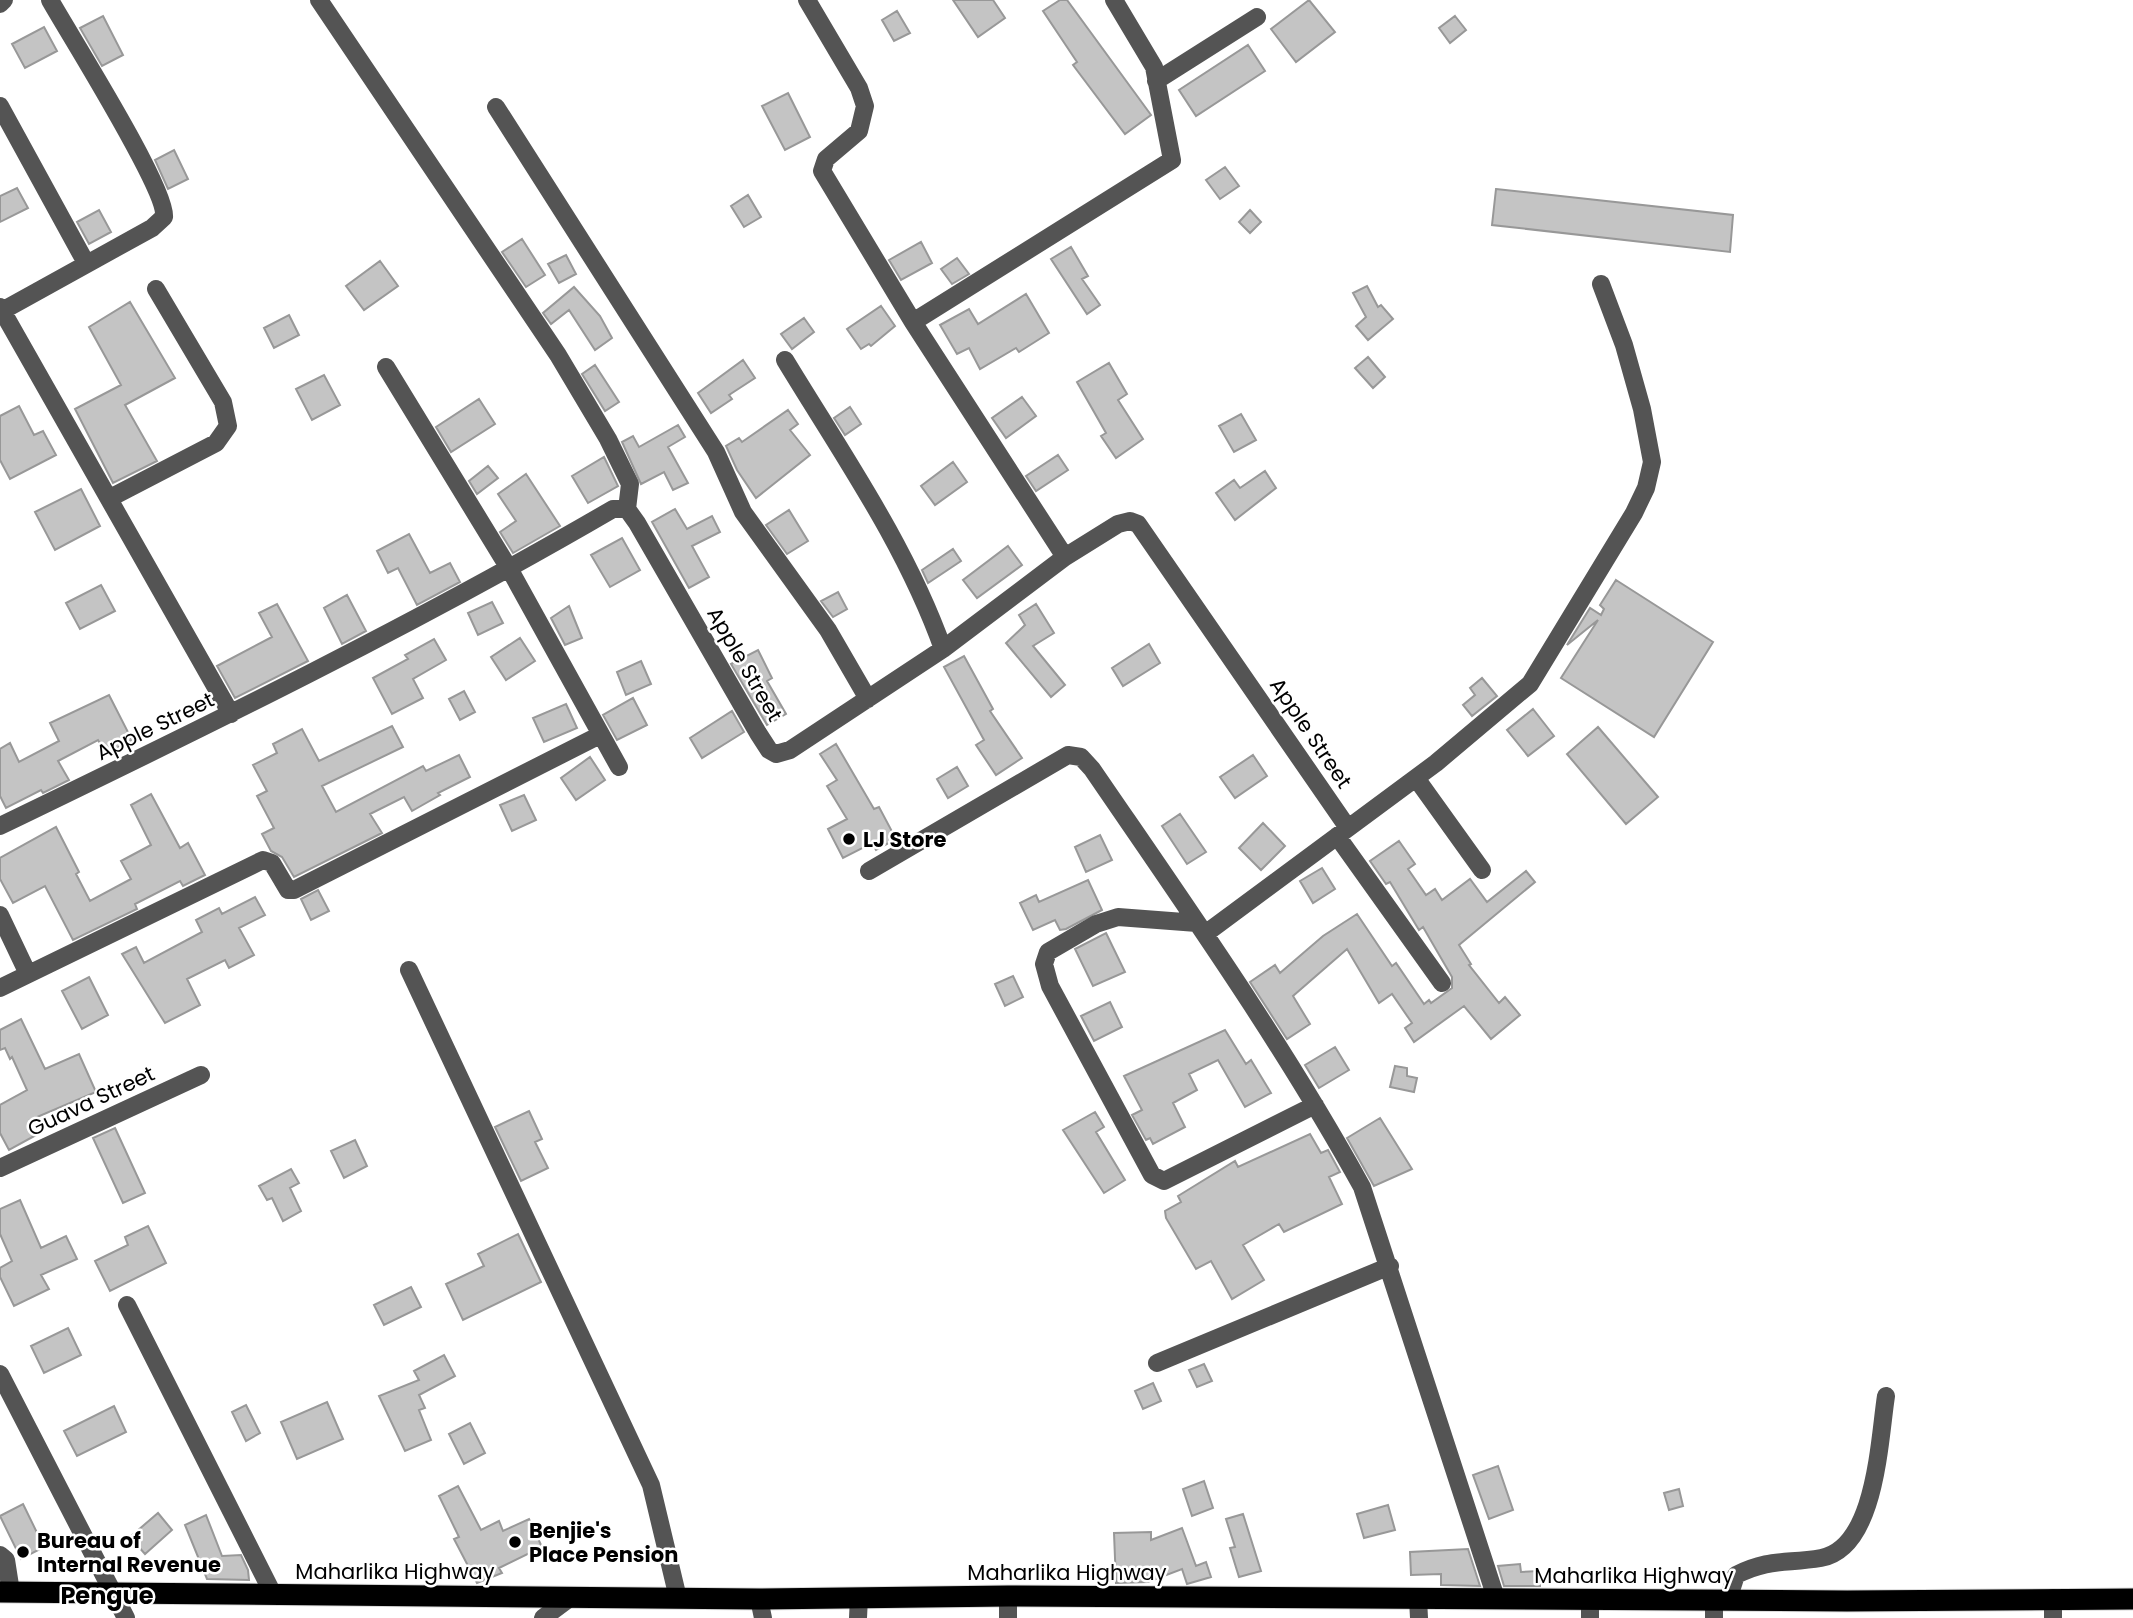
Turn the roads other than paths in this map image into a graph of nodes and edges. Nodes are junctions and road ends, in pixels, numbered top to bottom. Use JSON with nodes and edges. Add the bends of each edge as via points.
{"nodes":[{"id":1,"x":50,"y":0,"type":"edge"},
{"id":2,"x":319,"y":0,"type":"edge"},
{"id":3,"x":807,"y":0,"type":"edge"},
{"id":4,"x":1114,"y":0,"type":"edge"},
{"id":5,"x":1257,"y":17,"type":"dead end"},
{"id":6,"x":1156,"y":81,"type":"junction"},
{"id":7,"x":0,"y":106,"type":"edge"},
{"id":8,"x":496,"y":107,"type":"dead end"},
{"id":9,"x":86,"y":263,"type":"junction"},
{"id":10,"x":1601,"y":284,"type":"dead end"},
{"id":11,"x":156,"y":289,"type":"dead end"},
{"id":12,"x":1,"y":310,"type":"edge"},
{"id":13,"x":913,"y":321,"type":"junction"},
{"id":14,"x":785,"y":360,"type":"dead end"},
{"id":15,"x":386,"y":367,"type":"dead end"},
{"id":16,"x":110,"y":498,"type":"junction"},
{"id":17,"x":627,"y":509,"type":"junction"},
{"id":18,"x":1065,"y":557,"type":"junction"},
{"id":19,"x":510,"y":569,"type":"junction"},
{"id":20,"x":943,"y":649,"type":"junction"},
{"id":21,"x":868,"y":699,"type":"junction"},
{"id":22,"x":231,"y":714,"type":"junction"},
{"id":23,"x":600,"y":735,"type":"junction"},
{"id":24,"x":619,"y":767,"type":"dead end"},
{"id":25,"x":1416,"y":778,"type":"junction"},
{"id":26,"x":0,"y":826,"type":"edge"},
{"id":27,"x":1342,"y":832,"type":"junction"},
{"id":28,"x":1482,"y":870,"type":"dead end"},
{"id":29,"x":869,"y":871,"type":"dead end"},
{"id":30,"x":0,"y":915,"type":"edge"},
{"id":31,"x":1201,"y":929,"type":"junction"},
{"id":32,"x":409,"y":970,"type":"dead end"},
{"id":33,"x":28,"y":974,"type":"junction"},
{"id":34,"x":1442,"y":983,"type":"dead end"},
{"id":35,"x":0,"y":988,"type":"edge"},
{"id":36,"x":201,"y":1074,"type":"dead end"},
{"id":37,"x":1315,"y":1105,"type":"junction"},
{"id":38,"x":0,"y":1168,"type":"edge"},
{"id":39,"x":1390,"y":1266,"type":"junction"},
{"id":40,"x":127,"y":1305,"type":"dead end"},
{"id":41,"x":1157,"y":1363,"type":"dead end"},
{"id":42,"x":0,"y":1374,"type":"edge"},
{"id":43,"x":1886,"y":1396,"type":"dead end"},
{"id":44,"x":0,"y":1555,"type":"edge"},
{"id":45,"x":5,"y":1592,"type":"edge"},
{"id":46,"x":115,"y":1592,"type":"junction"},
{"id":47,"x":274,"y":1594,"type":"junction"},
{"id":48,"x":1008,"y":1595,"type":"junction"},
{"id":49,"x":571,"y":1597,"type":"junction"},
{"id":50,"x":678,"y":1598,"type":"junction"},
{"id":51,"x":1496,"y":1598,"type":"junction"},
{"id":52,"x":2133,"y":1599,"type":"edge"},
{"id":53,"x":1716,"y":1604,"type":"edge"},
{"id":54,"x":859,"y":1608,"type":"edge"},
{"id":55,"x":1419,"y":1608,"type":"edge"},
{"id":56,"x":1590,"y":1608,"type":"edge"},
{"id":57,"x":2053,"y":1608,"type":"edge"},
{"id":58,"x":761,"y":1609,"type":"edge"},
{"id":59,"x":1847,"y":1609,"type":"edge"},
{"id":60,"x":126,"y":1618,"type":"edge"},
{"id":61,"x":543,"y":1618,"type":"edge"},
{"id":62,"x":1008,"y":1618,"type":"edge"}],
"edges":[{"from":1,"to":9,"type":"street","via":[[165,204],[161,222]]},
{"from":2,"to":17,"type":"street","via":[[585,399],[631,484]]},
{"from":3,"to":13,"type":"street","via":[[865,106],[859,131],[826,159],[822,171]]},
{"from":4,"to":6,"type":"street","via":[[1154,67]]},
{"from":5,"to":6,"type":"street"},
{"from":6,"to":13,"type":"street","via":[[1172,160]]},
{"from":7,"to":9,"type":"street"},
{"from":8,"to":21,"type":"street","via":[[716,452],[743,512],[816,612]]},
{"from":9,"to":12,"type":"street"},
{"from":10,"to":25,"type":"street","via":[[1642,410],[1651,462],[1646,488],[1530,684]]},
{"from":11,"to":16,"type":"street","via":[[223,402],[228,426],[216,443]]},
{"from":12,"to":16,"type":"street"},
{"from":13,"to":18,"type":"street"},
{"from":14,"to":20,"type":"street","via":[[904,557]]},
{"from":15,"to":19,"type":"street"},
{"from":16,"to":22,"type":"street"},
{"from":17,"to":19,"type":"street","name":"Apple Street","via":[[613,509]]},
{"from":17,"to":21,"type":"street","name":"Apple Street","via":[[769,750],[776,754],[790,750]]},
{"from":18,"to":20,"type":"street","name":"Apple Street"},
{"from":18,"to":27,"type":"street","name":"Apple Street","via":[[1123,522],[1144,530]]},
{"from":19,"to":22,"type":"street","name":"Apple Street"},
{"from":19,"to":23,"type":"street"},
{"from":20,"to":21,"type":"street","name":"Apple Street"},
{"from":22,"to":26,"type":"street","name":"Apple Street"},
{"from":23,"to":24,"type":"street"},
{"from":23,"to":33,"type":"street","via":[[294,890],[288,890],[272,863],[263,860]]},
{"from":25,"to":27,"type":"street"},
{"from":25,"to":28,"type":"street"},
{"from":27,"to":31,"type":"street"},
{"from":27,"to":34,"type":"street"},
{"from":29,"to":31,"type":"street","via":[[1068,755],[1075,756],[1092,769]]},
{"from":30,"to":33,"type":"street"},
{"from":31,"to":37,"type":"street"},
{"from":31,"to":37,"type":"street","via":[[1118,916],[1048,952],[1044,964],[1050,986],[1152,1175],[1164,1181]]},
{"from":32,"to":50,"type":"street","via":[[651,1485]]},
{"from":33,"to":35,"type":"street"},
{"from":36,"to":38,"type":"street","name":"Guava Street"},
{"from":37,"to":39,"type":"street","via":[[1363,1187]]},
{"from":39,"to":41,"type":"street"},
{"from":39,"to":51,"type":"street"},
{"from":40,"to":47,"type":"street"},
{"from":42,"to":46,"type":"street"},
{"from":43,"to":53,"type":"street","via":[[1870,1499],[1845,1547],[1824,1558],[1760,1564],[1736,1575]]},
{"from":44,"to":45,"type":"street","via":[[6,1559]]},
{"from":45,"to":46,"type":"highway","name":"Maharlika Highway"},
{"from":46,"to":47,"type":"highway","name":"Maharlika Highway"},
{"from":46,"to":60,"type":"street"},
{"from":47,"to":49,"type":"highway","name":"Maharlika Highway"},
{"from":48,"to":54,"type":"highway","name":"Maharlika Highway"},
{"from":48,"to":55,"type":"highway","name":"Maharlika Highway"},
{"from":48,"to":62,"type":"street"},
{"from":49,"to":50,"type":"highway","name":"Maharlika Highway"},
{"from":49,"to":61,"type":"street"},
{"from":50,"to":58,"type":"highway","name":"Maharlika Highway"},
{"from":51,"to":55,"type":"highway","name":"Maharlika Highway"},
{"from":51,"to":56,"type":"highway","name":"Maharlika Highway"},
{"from":52,"to":57,"type":"highway","name":"Maharlika Highway"},
{"from":53,"to":56,"type":"highway","name":"Maharlika Highway","via":[[1665,1599]]},
{"from":53,"to":59,"type":"highway","name":"Maharlika Highway"},
{"from":54,"to":58,"type":"highway","name":"Maharlika Highway"},
{"from":57,"to":59,"type":"highway","name":"Maharlika Highway"}]}
